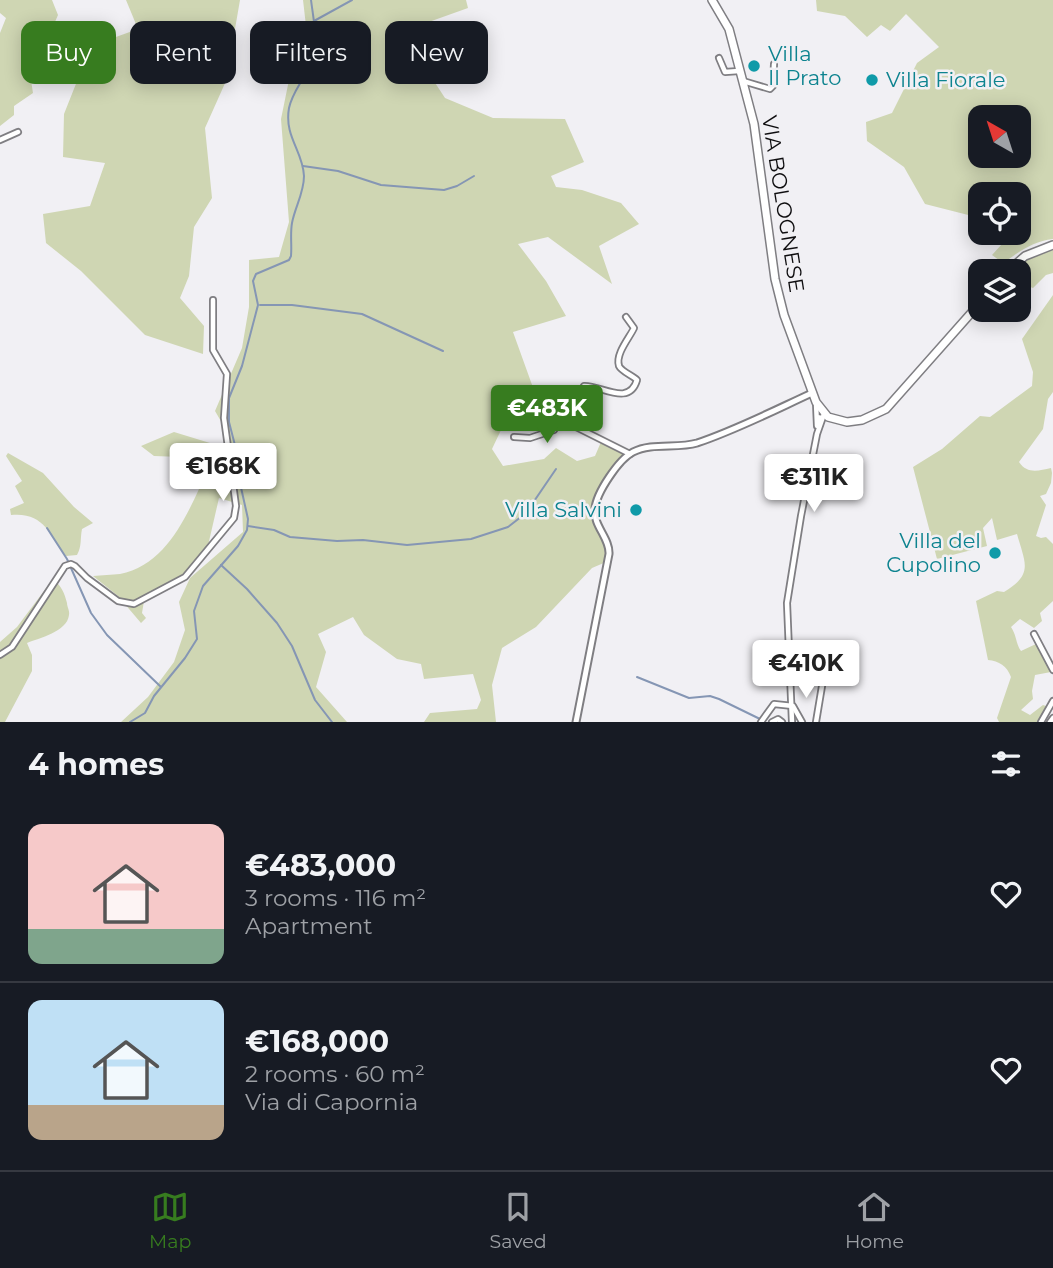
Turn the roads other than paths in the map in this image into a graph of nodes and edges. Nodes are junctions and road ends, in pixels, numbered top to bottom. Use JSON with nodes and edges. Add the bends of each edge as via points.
{"nodes":[{"id":1,"x":712,"y":0,"type":"edge"},
{"id":2,"x":719,"y":58,"type":"dead end"},
{"id":3,"x":774,"y":64,"type":"dead end"},
{"id":4,"x":740,"y":71,"type":"junction"},
{"id":5,"x":743,"y":80,"type":"junction"},
{"id":6,"x":18,"y":132,"type":"dead end"},
{"id":7,"x":0,"y":140,"type":"edge"},
{"id":8,"x":1051,"y":246,"type":"edge"},
{"id":9,"x":1022,"y":259,"type":"edge"},
{"id":10,"x":213,"y":300,"type":"dead end"},
{"id":11,"x":626,"y":317,"type":"dead end"},
{"id":12,"x":968,"y":317,"type":"edge"},
{"id":13,"x":812,"y":393,"type":"junction"},
{"id":14,"x":821,"y":415,"type":"junction"},
{"id":15,"x":560,"y":419,"type":"junction"},
{"id":16,"x":514,"y":437,"type":"dead end"},
{"id":17,"x":630,"y":454,"type":"junction"},
{"id":18,"x":1034,"y":634,"type":"dead end"},
{"id":19,"x":0,"y":655,"type":"edge"},
{"id":20,"x":1053,"y":670,"type":"edge"},
{"id":21,"x":823,"y":680,"type":"dead end"},
{"id":22,"x":1053,"y":701,"type":"edge"},
{"id":23,"x":790,"y":705,"type":"junction"},
{"id":24,"x":578,"y":714,"type":"junction"},
{"id":25,"x":1053,"y":718,"type":"edge"},
{"id":26,"x":576,"y":722,"type":"edge"},
{"id":27,"x":581,"y":722,"type":"edge"},
{"id":28,"x":761,"y":722,"type":"edge"},
{"id":29,"x":772,"y":722,"type":"edge"},
{"id":30,"x":782,"y":722,"type":"edge"},
{"id":31,"x":792,"y":722,"type":"edge"},
{"id":32,"x":802,"y":722,"type":"edge"},
{"id":33,"x":816,"y":722,"type":"edge"},
{"id":34,"x":1041,"y":722,"type":"edge"},
{"id":35,"x":1050,"y":722,"type":"edge"}],
"edges":[{"from":1,"to":4,"type":"main road","name":"VIA BOLOGNESE","via":[[727,22]]},
{"from":2,"to":4,"type":"street","via":[[725,72]]},
{"from":3,"to":5,"type":"street","via":[[770,89]]},
{"from":4,"to":5,"type":"main road","name":"VIA BOLOGNESE"},
{"from":5,"to":13,"type":"main road","name":"VIA BOLOGNESE","via":[[777,289]]},
{"from":6,"to":7,"type":"street"},
{"from":8,"to":9,"type":"main road"},
{"from":10,"to":19,"type":"street","via":[[213,350],[227,374],[223,418],[234,517],[185,577],[134,604],[118,601],[69,565],[62,569],[12,647]]},
{"from":11,"to":15,"type":"street","via":[[634,328],[618,363],[638,380],[635,386],[619,394],[584,386]]},
{"from":12,"to":14,"type":"main road","via":[[886,409],[855,422]]},
{"from":13,"to":14,"type":"main road","name":"VIA BOLOGNESE"},
{"from":13,"to":17,"type":"street","via":[[695,444],[644,448]]},
{"from":14,"to":23,"type":"street","via":[[787,603]]},
{"from":15,"to":16,"type":"street","via":[[554,430],[530,438]]},
{"from":15,"to":17,"type":"street"},
{"from":17,"to":24,"type":"street","via":[[613,472],[594,509],[610,547]]},
{"from":18,"to":20,"type":"street"},
{"from":21,"to":33,"type":"street"},
{"from":22,"to":34,"type":"street"},
{"from":23,"to":28,"type":"street","via":[[774,704]]},
{"from":23,"to":31,"type":"street"},
{"from":23,"to":32,"type":"street"},
{"from":24,"to":26,"type":"street"},
{"from":24,"to":27,"type":"street"},
{"from":25,"to":35,"type":"street"},
{"from":29,"to":30,"type":"street"}]}
